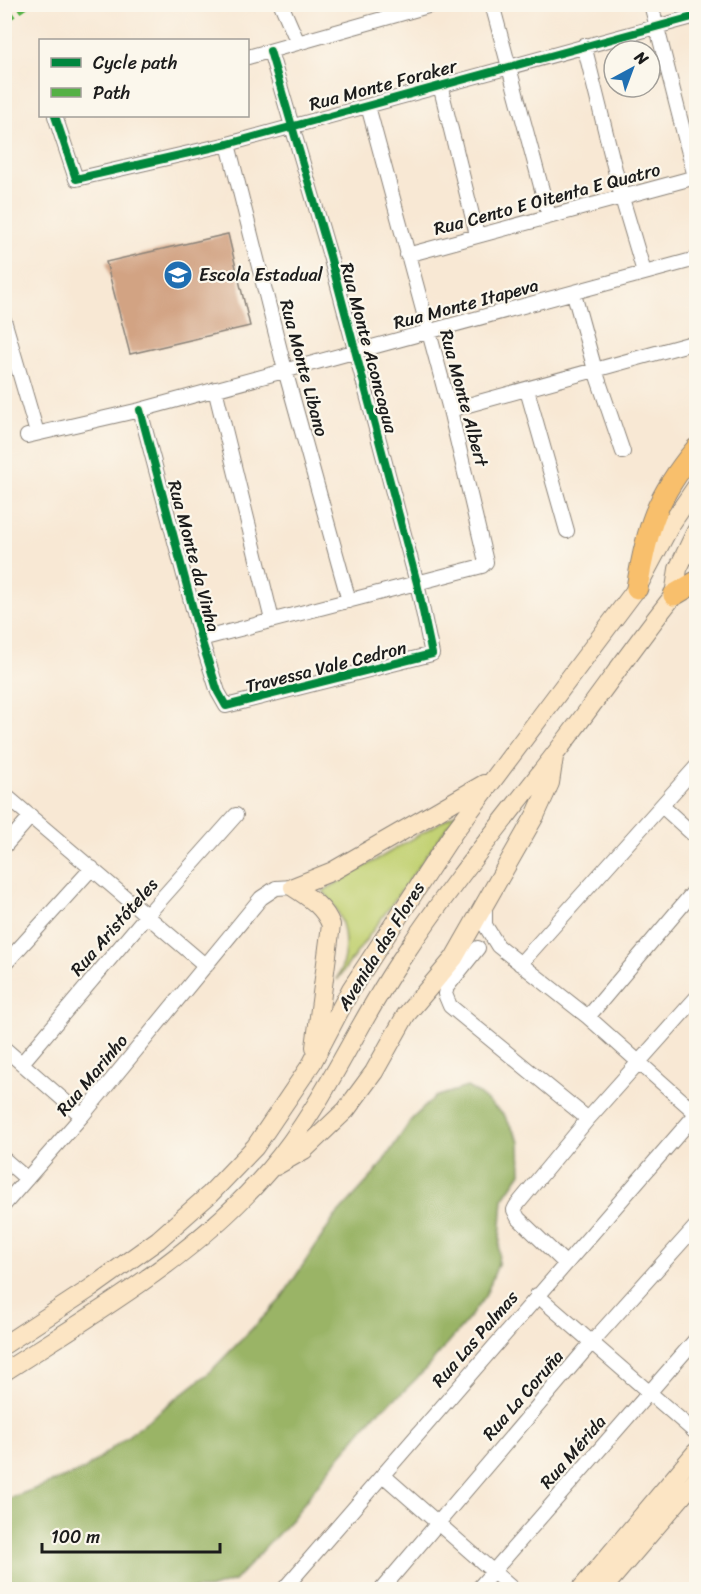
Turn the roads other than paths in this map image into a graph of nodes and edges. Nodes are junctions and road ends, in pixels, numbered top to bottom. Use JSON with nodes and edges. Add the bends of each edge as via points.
{"nodes":[{"id":1,"x":281,"y":4,"type":"edge"},
{"id":2,"x":435,"y":4,"type":"edge"},
{"id":3,"x":492,"y":4,"type":"edge"},
{"id":4,"x":651,"y":4,"type":"edge"},
{"id":5,"x":696,"y":16,"type":"edge"},
{"id":6,"x":656,"y":27,"type":"junction"},
{"id":7,"x":298,"y":42,"type":"junction"},
{"id":8,"x":584,"y":45,"type":"junction"},
{"id":9,"x":270,"y":51,"type":"junction"},
{"id":10,"x":249,"y":57,"type":"edge"},
{"id":11,"x":509,"y":66,"type":"junction"},
{"id":12,"x":440,"y":85,"type":"junction"},
{"id":13,"x":368,"y":106,"type":"junction"},
{"id":14,"x":55,"y":117,"type":"edge"},
{"id":15,"x":293,"y":125,"type":"junction"},
{"id":16,"x":228,"y":144,"type":"junction"},
{"id":17,"x":696,"y":177,"type":"edge"},
{"id":18,"x":622,"y":198,"type":"junction"},
{"id":19,"x":549,"y":216,"type":"junction"},
{"id":20,"x":477,"y":235,"type":"junction"},
{"id":21,"x":407,"y":255,"type":"junction"},
{"id":22,"x":696,"y":259,"type":"edge"},
{"id":23,"x":644,"y":272,"type":"junction"},
{"id":24,"x":573,"y":294,"type":"junction"},
{"id":25,"x":4,"y":320,"type":"edge"},
{"id":26,"x":428,"y":332,"type":"junction"},
{"id":27,"x":696,"y":342,"type":"edge"},
{"id":28,"x":354,"y":353,"type":"junction"},
{"id":29,"x":285,"y":370,"type":"junction"},
{"id":30,"x":595,"y":370,"type":"junction"},
{"id":31,"x":215,"y":389,"type":"junction"},
{"id":32,"x":528,"y":390,"type":"junction"},
{"id":33,"x":140,"y":410,"type":"junction"},
{"id":34,"x":450,"y":410,"type":"junction"},
{"id":35,"x":696,"y":449,"type":"edge"},
{"id":36,"x":623,"y":452,"type":"dead end"},
{"id":37,"x":696,"y":487,"type":"edge"},
{"id":38,"x":567,"y":531,"type":"dead end"},
{"id":39,"x":696,"y":531,"type":"edge"},
{"id":40,"x":696,"y":582,"type":"edge"},
{"id":41,"x":417,"y":583,"type":"junction"},
{"id":42,"x":637,"y":588,"type":"junction"},
{"id":43,"x":674,"y":595,"type":"junction"},
{"id":44,"x":349,"y":601,"type":"junction"},
{"id":45,"x":272,"y":620,"type":"junction"},
{"id":46,"x":201,"y":639,"type":"junction"},
{"id":47,"x":432,"y":654,"type":"joint"},
{"id":48,"x":226,"y":706,"type":"joint"},
{"id":49,"x":554,"y":755,"type":"junction"},
{"id":50,"x":696,"y":767,"type":"edge"},
{"id":51,"x":491,"y":781,"type":"junction"},
{"id":52,"x":4,"y":794,"type":"edge"},
{"id":53,"x":662,"y":807,"type":"junction"},
{"id":54,"x":31,"y":816,"type":"junction"},
{"id":55,"x":236,"y":816,"type":"dead end"},
{"id":56,"x":696,"y":837,"type":"edge"},
{"id":57,"x":4,"y":846,"type":"edge"},
{"id":58,"x":92,"y":868,"type":"junction"},
{"id":59,"x":293,"y":887,"type":"junction"},
{"id":60,"x":696,"y":889,"type":"edge"},
{"id":61,"x":485,"y":907,"type":"junction"},
{"id":62,"x":147,"y":915,"type":"junction"},
{"id":63,"x":498,"y":946,"type":"junction"},
{"id":64,"x":478,"y":948,"type":"junction"},
{"id":65,"x":454,"y":958,"type":"junction"},
{"id":66,"x":520,"y":964,"type":"junction"},
{"id":67,"x":4,"y":965,"type":"edge"},
{"id":68,"x":206,"y":966,"type":"junction"},
{"id":69,"x":696,"y":998,"type":"edge"},
{"id":70,"x":588,"y":1017,"type":"junction"},
{"id":71,"x":4,"y":1048,"type":"edge"},
{"id":72,"x":640,"y":1062,"type":"junction"},
{"id":73,"x":22,"y":1063,"type":"junction"},
{"id":74,"x":312,"y":1063,"type":"junction"},
{"id":75,"x":696,"y":1113,"type":"edge"},
{"id":76,"x":81,"y":1116,"type":"junction"},
{"id":77,"x":588,"y":1119,"type":"junction"},
{"id":78,"x":4,"y":1159,"type":"edge"},
{"id":79,"x":270,"y":1169,"type":"junction"},
{"id":80,"x":27,"y":1179,"type":"junction"},
{"id":81,"x":4,"y":1204,"type":"edge"},
{"id":82,"x":696,"y":1226,"type":"edge"},
{"id":83,"x":566,"y":1264,"type":"junction"},
{"id":84,"x":537,"y":1295,"type":"junction"},
{"id":85,"x":696,"y":1339,"type":"edge"},
{"id":86,"x":592,"y":1342,"type":"junction"},
{"id":87,"x":4,"y":1345,"type":"edge"},
{"id":88,"x":4,"y":1372,"type":"edge"},
{"id":89,"x":649,"y":1393,"type":"junction"},
{"id":90,"x":696,"y":1433,"type":"edge"},
{"id":91,"x":696,"y":1452,"type":"edge"},
{"id":92,"x":383,"y":1475,"type":"junction"},
{"id":93,"x":696,"y":1480,"type":"edge"},
{"id":94,"x":437,"y":1523,"type":"junction"},
{"id":95,"x":494,"y":1571,"type":"junction"},
{"id":96,"x":283,"y":1590,"type":"edge"},
{"id":97,"x":381,"y":1590,"type":"edge"},
{"id":98,"x":477,"y":1590,"type":"edge"},
{"id":99,"x":514,"y":1590,"type":"edge"},
{"id":100,"x":580,"y":1590,"type":"edge"},
{"id":101,"x":602,"y":1590,"type":"edge"}],
"edges":[{"from":1,"to":7,"type":"street"},
{"from":2,"to":7,"type":"street"},
{"from":3,"to":11,"type":"street"},
{"from":4,"to":6,"type":"street"},
{"from":5,"to":6,"type":"street","name":"Rua Monte Foraker"},
{"from":6,"to":8,"type":"street","name":"Rua Monte Foraker"},
{"from":6,"to":17,"type":"street"},
{"from":7,"to":9,"type":"street"},
{"from":8,"to":11,"type":"street","name":"Rua Monte Foraker"},
{"from":8,"to":18,"type":"street"},
{"from":9,"to":10,"type":"street"},
{"from":9,"to":15,"type":"street","name":"Rua Monte Aconcagua"},
{"from":11,"to":12,"type":"street","name":"Rua Monte Foraker"},
{"from":11,"to":19,"type":"street"},
{"from":12,"to":13,"type":"street","name":"Rua Monte Foraker"},
{"from":12,"to":20,"type":"street"},
{"from":13,"to":15,"type":"street","name":"Rua Monte Foraker"},
{"from":13,"to":21,"type":"street","name":"Rua Monte Albert"},
{"from":14,"to":16,"type":"street","name":"Rua Monte Foraker","via":[[76,179]]},
{"from":15,"to":16,"type":"street","name":"Rua Monte Foraker"},
{"from":15,"to":28,"type":"street","name":"Rua Monte Aconcagua"},
{"from":16,"to":29,"type":"street","name":"Rua Monte Libano"},
{"from":17,"to":18,"type":"street","name":"Rua Cento E Oitenta E Quatro"},
{"from":18,"to":19,"type":"street","name":"Rua Cento E Oitenta E Quatro"},
{"from":18,"to":23,"type":"street"},
{"from":19,"to":20,"type":"street","name":"Rua Cento E Oitenta E Quatro"},
{"from":20,"to":21,"type":"street","name":"Rua Cento E Oitenta E Quatro"},
{"from":21,"to":26,"type":"street","name":"Rua Monte Albert"},
{"from":22,"to":23,"type":"street","name":"Rua Monte Itapeva"},
{"from":23,"to":24,"type":"street","name":"Rua Monte Itapeva"},
{"from":24,"to":26,"type":"street","name":"Rua Monte Itapeva"},
{"from":24,"to":30,"type":"street"},
{"from":25,"to":33,"type":"street","name":"Rua Monte Itapeva","via":[[32,434]]},
{"from":26,"to":28,"type":"street","name":"Rua Monte Itapeva"},
{"from":26,"to":34,"type":"street","name":"Rua Monte Albert"},
{"from":27,"to":30,"type":"street"},
{"from":28,"to":29,"type":"street","name":"Rua Monte Itapeva"},
{"from":28,"to":41,"type":"street","name":"Rua Monte Aconcagua"},
{"from":29,"to":31,"type":"street","name":"Rua Monte Itapeva"},
{"from":29,"to":44,"type":"street","name":"Rua Monte Libano"},
{"from":30,"to":32,"type":"street"},
{"from":30,"to":36,"type":"street"},
{"from":31,"to":33,"type":"street","name":"Rua Monte Itapeva"},
{"from":31,"to":45,"type":"street"},
{"from":32,"to":34,"type":"street"},
{"from":32,"to":38,"type":"street"},
{"from":33,"to":46,"type":"street","name":"Rua Monte da Vinha"},
{"from":34,"to":41,"type":"street","name":"Rua Monte Albert","via":[[486,562]]},
{"from":35,"to":42,"type":"main road","via":[[670,483],[654,513]]},
{"from":37,"to":42,"type":"main road","name":"Avenida das Flores"},
{"from":39,"to":43,"type":"main road","name":"Avenida das Flores","via":[[678,569]]},
{"from":40,"to":43,"type":"main road"},
{"from":41,"to":44,"type":"street"},
{"from":41,"to":47,"type":"street","name":"Rua Monte Aconcagua"},
{"from":42,"to":51,"type":"main road","name":"Avenida das Flores"},
{"from":43,"to":49,"type":"main road","name":"Avenida das Flores"},
{"from":44,"to":45,"type":"street"},
{"from":45,"to":46,"type":"street"},
{"from":46,"to":48,"type":"street","name":"Rua Monte da Vinha"},
{"from":47,"to":48,"type":"street","name":"Travessa Vale Cedron"},
{"from":49,"to":61,"type":"main road","via":[[550,783]]},
{"from":49,"to":79,"type":"main road","name":"Avenida das Flores","via":[[436,908],[400,961],[337,1071]]},
{"from":50,"to":53,"type":"street"},
{"from":51,"to":59,"type":"main road","via":[[333,871]]},
{"from":51,"to":74,"type":"main road","name":"Avenida das Flores","via":[[351,989]]},
{"from":52,"to":54,"type":"street"},
{"from":53,"to":56,"type":"street"},
{"from":53,"to":66,"type":"street"},
{"from":54,"to":57,"type":"street"},
{"from":54,"to":58,"type":"street"},
{"from":55,"to":62,"type":"street","name":"Rua Aristóteles"},
{"from":58,"to":62,"type":"street"},
{"from":58,"to":67,"type":"street"},
{"from":59,"to":68,"type":"street","name":"Rua Marinho","via":[[276,888],[266,894]]},
{"from":59,"to":74,"type":"main road","via":[[317,902],[331,925]]},
{"from":60,"to":70,"type":"street"},
{"from":61,"to":63,"type":"street","via":[[485,925]]},
{"from":61,"to":65,"type":"main road"},
{"from":62,"to":68,"type":"street"},
{"from":62,"to":73,"type":"street","name":"Rua Aristóteles"},
{"from":63,"to":64,"type":"street"},
{"from":63,"to":66,"type":"street"},
{"from":64,"to":65,"type":"street"},
{"from":64,"to":77,"type":"street","via":[[447,987],[444,994],[450,1006]]},
{"from":65,"to":79,"type":"main road","via":[[406,1015],[374,1072],[346,1110],[304,1150]]},
{"from":66,"to":70,"type":"street"},
{"from":68,"to":76,"type":"street","name":"Rua Marinho"},
{"from":69,"to":72,"type":"street"},
{"from":70,"to":72,"type":"street"},
{"from":71,"to":73,"type":"street"},
{"from":72,"to":75,"type":"street"},
{"from":72,"to":77,"type":"street"},
{"from":73,"to":76,"type":"street"},
{"from":74,"to":87,"type":"main road","name":"Avenida das Flores","via":[[255,1147],[210,1194],[158,1240]]},
{"from":75,"to":83,"type":"street","name":"Rua Las Palmas"},
{"from":76,"to":80,"type":"street","name":"Rua Marinho"},
{"from":77,"to":83,"type":"street","via":[[514,1210]]},
{"from":78,"to":80,"type":"street"},
{"from":79,"to":88,"type":"main road","name":"Avenida das Flores","via":[[227,1213],[159,1270]]},
{"from":80,"to":81,"type":"street","name":"Rua Marinho"},
{"from":82,"to":86,"type":"street","name":"Rua La Coruña"},
{"from":83,"to":84,"type":"street","name":"Rua Las Palmas"},
{"from":84,"to":86,"type":"street"},
{"from":84,"to":92,"type":"street","name":"Rua Las Palmas"},
{"from":85,"to":89,"type":"street","name":"Rua Mérida"},
{"from":86,"to":89,"type":"street"},
{"from":86,"to":94,"type":"street","name":"Rua La Coruña"},
{"from":89,"to":90,"type":"street"},
{"from":89,"to":95,"type":"street","name":"Rua Mérida"},
{"from":91,"to":100,"type":"main road"},
{"from":92,"to":94,"type":"street"},
{"from":92,"to":96,"type":"street","name":"Rua Las Palmas"},
{"from":93,"to":101,"type":"main road"},
{"from":94,"to":95,"type":"street"},
{"from":94,"to":97,"type":"street","name":"Rua La Coruña"},
{"from":95,"to":98,"type":"street","name":"Rua Mérida"},
{"from":95,"to":99,"type":"street"}]}
